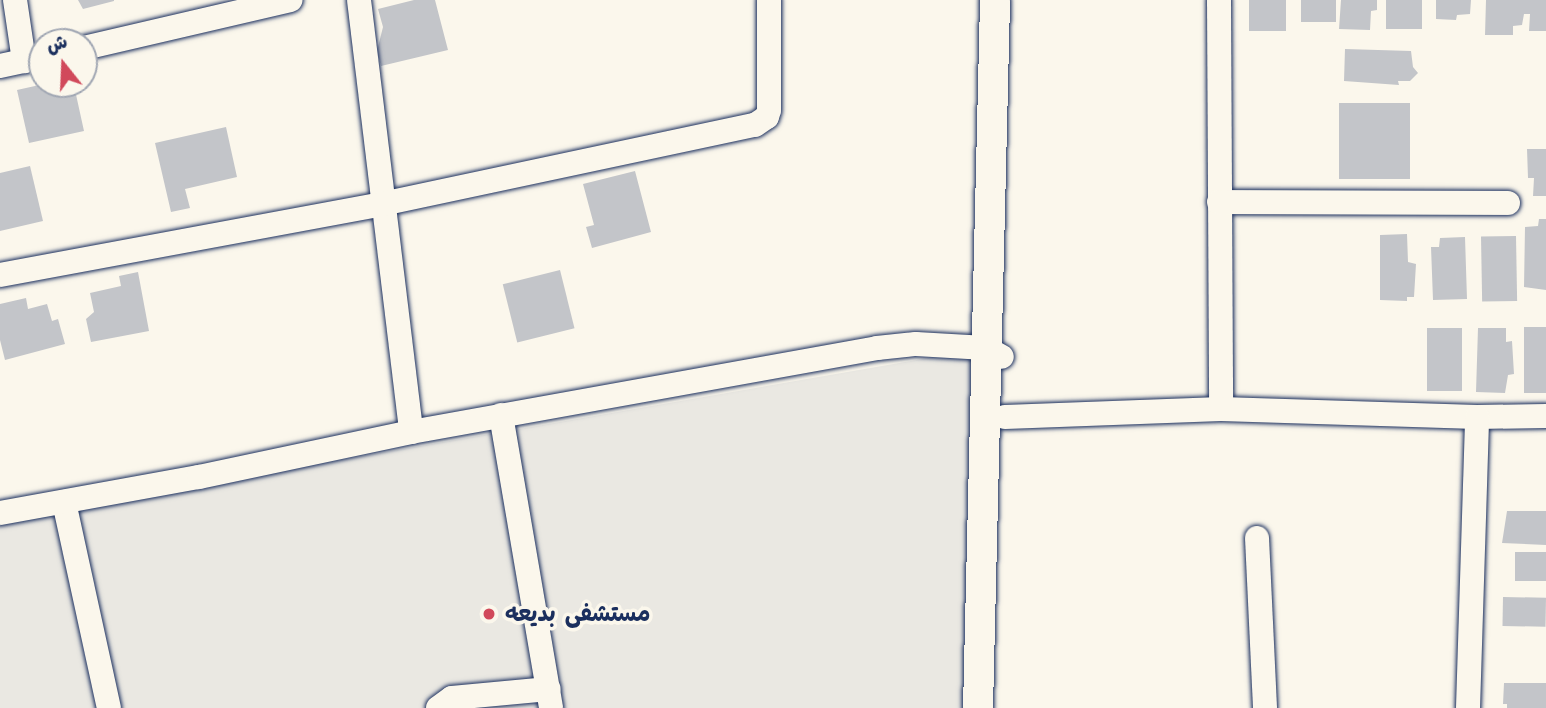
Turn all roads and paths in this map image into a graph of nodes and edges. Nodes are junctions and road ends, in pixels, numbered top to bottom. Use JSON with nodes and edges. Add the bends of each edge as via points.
{"nodes":[{"id":1,"x":15,"y":0,"type":"edge"},
{"id":2,"x":291,"y":0,"type":"edge"},
{"id":3,"x":359,"y":0,"type":"edge"},
{"id":4,"x":769,"y":0,"type":"edge"},
{"id":5,"x":995,"y":0,"type":"edge"},
{"id":6,"x":1010,"y":0,"type":"edge"},
{"id":7,"x":1219,"y":0,"type":"edge"},
{"id":8,"x":237,"y":7,"type":"edge"},
{"id":9,"x":28,"y":43,"type":"edge"},
{"id":10,"x":98,"y":44,"type":"edge"},
{"id":11,"x":28,"y":60,"type":"edge"},
{"id":12,"x":0,"y":66,"type":"edge"},
{"id":13,"x":1219,"y":202,"type":"junction"},
{"id":14,"x":1508,"y":203,"type":"dead end"},
{"id":15,"x":382,"y":204,"type":"junction"},
{"id":16,"x":0,"y":275,"type":"edge"},
{"id":17,"x":994,"y":353,"type":"junction"},
{"id":18,"x":1221,"y":410,"type":"junction"},
{"id":19,"x":501,"y":415,"type":"junction"},
{"id":20,"x":1546,"y":416,"type":"edge"},
{"id":21,"x":1005,"y":417,"type":"junction"},
{"id":22,"x":1478,"y":417,"type":"junction"},
{"id":23,"x":411,"y":432,"type":"junction"},
{"id":24,"x":64,"y":502,"type":"junction"},
{"id":25,"x":0,"y":513,"type":"edge"},
{"id":26,"x":1257,"y":538,"type":"dead end"},
{"id":27,"x":550,"y":699,"type":"edge"},
{"id":28,"x":109,"y":708,"type":"edge"},
{"id":29,"x":438,"y":708,"type":"edge"},
{"id":30,"x":978,"y":708,"type":"edge"},
{"id":31,"x":998,"y":708,"type":"edge"},
{"id":32,"x":1265,"y":708,"type":"edge"},
{"id":33,"x":1453,"y":708,"type":"edge"},
{"id":34,"x":1468,"y":708,"type":"edge"}],
"edges":[{"from":1,"to":9,"type":"street"},
{"from":2,"to":8,"type":"street"},
{"from":3,"to":15,"type":"street"},
{"from":4,"to":15,"type":"street","via":[[770,101],[762,122]]},
{"from":5,"to":17,"type":"street"},
{"from":6,"to":17,"type":"street"},
{"from":7,"to":13,"type":"street"},
{"from":8,"to":10,"type":"street"},
{"from":11,"to":12,"type":"street"},
{"from":13,"to":14,"type":"street"},
{"from":13,"to":18,"type":"street"},
{"from":15,"to":16,"type":"street"},
{"from":15,"to":23,"type":"street"},
{"from":17,"to":19,"type":"street","via":[[916,344],[877,348]]},
{"from":17,"to":21,"type":"street"},
{"from":17,"to":30,"type":"street"},
{"from":18,"to":21,"type":"street"},
{"from":18,"to":22,"type":"street"},
{"from":19,"to":23,"type":"street"},
{"from":19,"to":27,"type":"street"},
{"from":20,"to":22,"type":"street"},
{"from":21,"to":31,"type":"street"},
{"from":22,"to":34,"type":"street"},
{"from":23,"to":24,"type":"street"},
{"from":24,"to":25,"type":"street"},
{"from":24,"to":28,"type":"street"},
{"from":26,"to":32,"type":"street"},
{"from":27,"to":29,"type":"street","via":[[452,698]]},
{"from":33,"to":34,"type":"street"}]}
